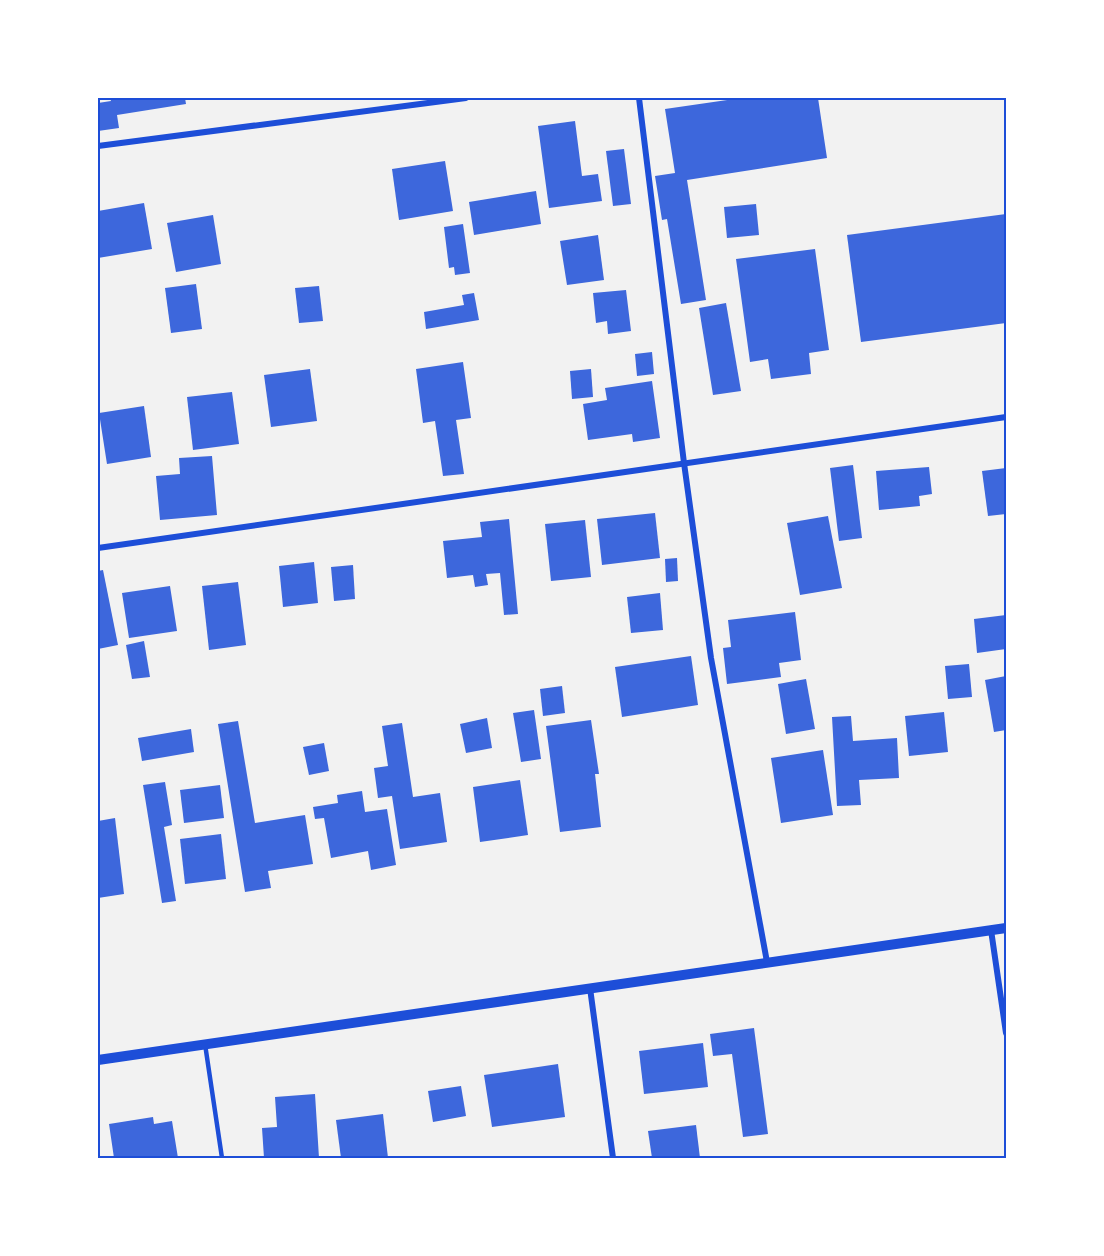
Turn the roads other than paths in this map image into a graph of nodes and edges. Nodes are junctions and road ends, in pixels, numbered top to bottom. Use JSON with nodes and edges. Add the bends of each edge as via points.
{"nodes":[{"id":1,"x":466,"y":98,"type":"edge"},
{"id":2,"x":639,"y":98,"type":"edge"},
{"id":3,"x":98,"y":146,"type":"edge"},
{"id":4,"x":1006,"y":417,"type":"edge"},
{"id":5,"x":684,"y":463,"type":"junction"},
{"id":6,"x":98,"y":548,"type":"edge"},
{"id":7,"x":1006,"y":928,"type":"edge"},
{"id":8,"x":991,"y":930,"type":"junction"},
{"id":9,"x":767,"y":962,"type":"junction"},
{"id":10,"x":590,"y":988,"type":"junction"},
{"id":11,"x":1006,"y":1033,"type":"edge"},
{"id":12,"x":205,"y":1044,"type":"junction"},
{"id":13,"x":98,"y":1060,"type":"edge"},
{"id":14,"x":222,"y":1158,"type":"edge"},
{"id":15,"x":613,"y":1158,"type":"edge"}],
"edges":[{"from":1,"to":3,"type":"street"},
{"from":2,"to":5,"type":"street"},
{"from":4,"to":5,"type":"street"},
{"from":5,"to":6,"type":"street"},
{"from":5,"to":9,"type":"street","via":[[711,658]]},
{"from":7,"to":8,"type":"street"},
{"from":8,"to":9,"type":"street"},
{"from":8,"to":11,"type":"street"},
{"from":9,"to":10,"type":"street"},
{"from":10,"to":12,"type":"street"},
{"from":10,"to":15,"type":"street"},
{"from":12,"to":13,"type":"street"},
{"from":12,"to":14,"type":"lane"}]}
